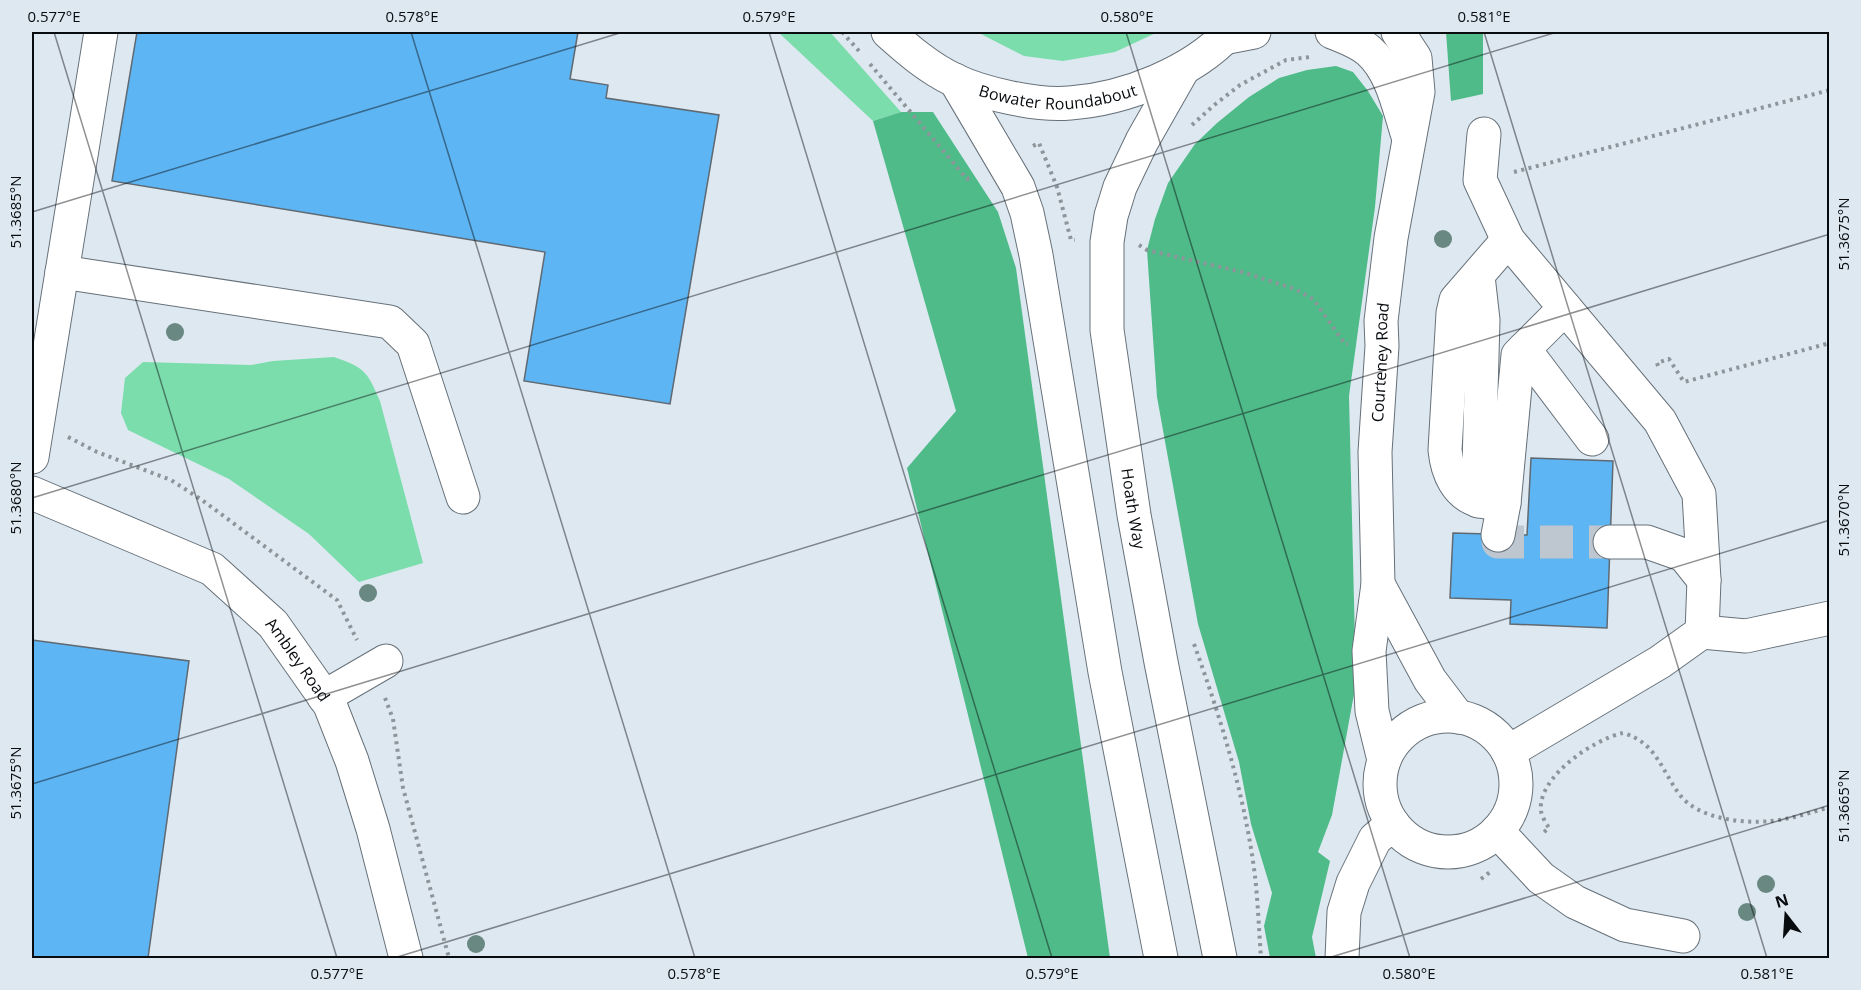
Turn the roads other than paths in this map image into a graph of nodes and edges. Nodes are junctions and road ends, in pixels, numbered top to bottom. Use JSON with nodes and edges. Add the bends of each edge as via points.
{"nodes":[{"id":1,"x":101,"y":32,"type":"edge"},
{"id":2,"x":888,"y":32,"type":"edge"},
{"id":3,"x":1398,"y":32,"type":"edge"},
{"id":4,"x":1236,"y":34,"type":"edge"},
{"id":5,"x":1323,"y":44,"type":"edge"},
{"id":6,"x":1183,"y":69,"type":"junction"},
{"id":7,"x":955,"y":80,"type":"junction"},
{"id":8,"x":1484,"y":134,"type":"dead end"},
{"id":9,"x":1409,"y":141,"type":"junction"},
{"id":10,"x":1508,"y":240,"type":"junction"},
{"id":11,"x":62,"y":272,"type":"junction"},
{"id":12,"x":1564,"y":308,"type":"junction"},
{"id":13,"x":1524,"y":349,"type":"junction"},
{"id":14,"x":1592,"y":439,"type":"dead end"},
{"id":15,"x":32,"y":457,"type":"edge"},
{"id":16,"x":32,"y":493,"type":"edge"},
{"id":17,"x":464,"y":497,"type":"dead end"},
{"id":18,"x":1491,"y":502,"type":"junction"},
{"id":19,"x":1498,"y":535,"type":"dead end"},
{"id":20,"x":1610,"y":542,"type":"tunnel mouth"},
{"id":21,"x":1704,"y":580,"type":"junction"},
{"id":22,"x":1378,"y":584,"type":"junction"},
{"id":23,"x":1829,"y":620,"type":"edge"},
{"id":24,"x":1702,"y":632,"type":"junction"},
{"id":25,"x":386,"y":661,"type":"dead end"},
{"id":26,"x":324,"y":697,"type":"junction"},
{"id":27,"x":1458,"y":717,"type":"junction"},
{"id":28,"x":1508,"y":752,"type":"junction"},
{"id":29,"x":1384,"y":760,"type":"junction"},
{"id":30,"x":1393,"y":824,"type":"junction"},
{"id":31,"x":1507,"y":842,"type":"junction"},
{"id":32,"x":1683,"y":936,"type":"dead end"},
{"id":33,"x":406,"y":958,"type":"edge"},
{"id":34,"x":1161,"y":958,"type":"edge"},
{"id":35,"x":1220,"y":958,"type":"edge"},
{"id":36,"x":1342,"y":958,"type":"edge"}],
"edges":[{"from":1,"to":11,"type":"street"},
{"from":2,"to":7,"type":"street","name":"Bowater Roundabout","via":[[912,55]]},
{"from":3,"to":9,"type":"street","name":"Courteney Road","via":[[1415,58],[1418,92]]},
{"from":4,"to":6,"type":"street","name":"Bowater Roundabout"},
{"from":5,"to":9,"type":"street","name":"Courteney Road","via":[[1354,41],[1369,51],[1386,72]]},
{"from":6,"to":7,"type":"street","name":"Bowater Roundabout","via":[[1129,93],[1070,103],[1003,96]]},
{"from":6,"to":35,"type":"street","name":"Hoath Way","via":[[1138,150],[1111,216],[1107,242],[1107,330],[1138,538]]},
{"from":7,"to":34,"type":"street","via":[[1018,187],[1027,213],[1105,672]]},
{"from":8,"to":10,"type":"street","via":[[1480,180]]},
{"from":9,"to":22,"type":"street","name":"Courteney Road","via":[[1381,321],[1375,452]]},
{"from":10,"to":12,"type":"street"},
{"from":10,"to":18,"type":"street","via":[[1456,300],[1453,313],[1446,466],[1453,482],[1466,494]]},
{"from":11,"to":15,"type":"street"},
{"from":11,"to":17,"type":"street","via":[[390,322],[413,344]]},
{"from":12,"to":13,"type":"street"},
{"from":12,"to":21,"type":"street","via":[[1660,421],[1699,494]]},
{"from":13,"to":14,"type":"street"},
{"from":13,"to":18,"type":"street","via":[[1518,355]]},
{"from":16,"to":26,"type":"street","name":"Ambley Road","via":[[212,569],[273,624]]},
{"from":18,"to":19,"type":"street"},
{"from":20,"to":21,"type":"street","via":[[1647,542],[1684,555]]},
{"from":21,"to":24,"type":"street"},
{"from":22,"to":27,"type":"street","name":"Courteney Road","via":[[1430,681]]},
{"from":22,"to":29,"type":"street","name":"Courteney Road","via":[[1369,651],[1372,711]]},
{"from":23,"to":24,"type":"street","via":[[1746,636]]},
{"from":24,"to":28,"type":"street","via":[[1660,662]]},
{"from":25,"to":26,"type":"street"},
{"from":26,"to":33,"type":"street","name":"Ambley Road","via":[[355,772]]},
{"from":27,"to":28,"type":"street","via":[[1478,723],[1495,735]]},
{"from":27,"to":29,"type":"street","via":[[1435,717],[1413,725],[1396,740]]},
{"from":28,"to":31,"type":"street","via":[[1515,772],[1515,793]]},
{"from":29,"to":30,"type":"street","via":[[1381,798]]},
{"from":30,"to":31,"type":"street","via":[[1417,844],[1437,851]]},
{"from":30,"to":36,"type":"street","via":[[1376,839],[1353,883],[1344,912]]},
{"from":31,"to":32,"type":"street","via":[[1541,878],[1575,902],[1625,926]]}]}
